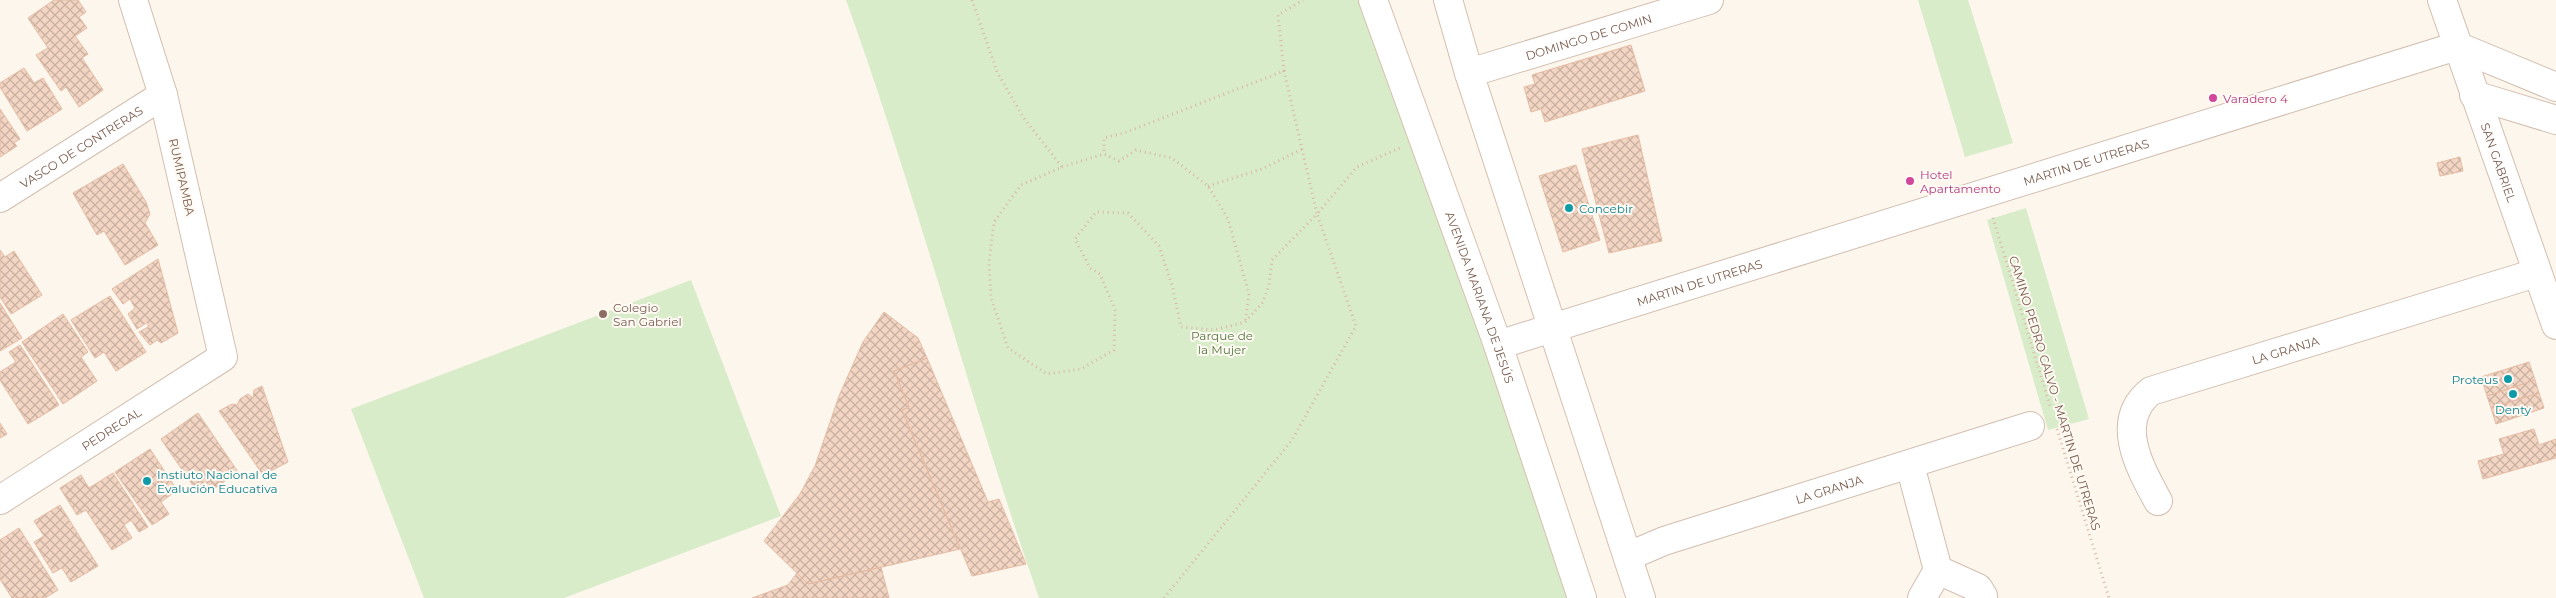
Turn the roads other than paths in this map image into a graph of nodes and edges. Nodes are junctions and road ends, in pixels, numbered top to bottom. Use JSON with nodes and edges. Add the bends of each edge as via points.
{"nodes":[{"id":1,"x":133,"y":0,"type":"edge"},
{"id":2,"x":1373,"y":0,"type":"edge"},
{"id":3,"x":1448,"y":0,"type":"edge"},
{"id":4,"x":1709,"y":0,"type":"edge"},
{"id":5,"x":2442,"y":0,"type":"edge"},
{"id":6,"x":2457,"y":46,"type":"junction"},
{"id":7,"x":1469,"y":73,"type":"junction"},
{"id":8,"x":2556,"y":87,"type":"edge"},
{"id":9,"x":163,"y":94,"type":"junction"},
{"id":10,"x":2474,"y":95,"type":"junction"},
{"id":11,"x":2556,"y":120,"type":"edge"},
{"id":12,"x":0,"y":198,"type":"edge"},
{"id":13,"x":2536,"y":272,"type":"junction"},
{"id":14,"x":2556,"y":325,"type":"edge"},
{"id":15,"x":1553,"y":327,"type":"junction"},
{"id":16,"x":1498,"y":345,"type":"junction"},
{"id":17,"x":223,"y":357,"type":"joint"},
{"id":18,"x":2047,"y":424,"type":"road end"},
{"id":19,"x":1910,"y":465,"type":"junction"},
{"id":20,"x":0,"y":500,"type":"edge"},
{"id":21,"x":2158,"y":501,"type":"dead end"},
{"id":22,"x":1629,"y":556,"type":"junction"},
{"id":23,"x":1938,"y":570,"type":"junction"},
{"id":24,"x":1582,"y":598,"type":"edge"},
{"id":25,"x":1641,"y":598,"type":"edge"},
{"id":26,"x":1922,"y":598,"type":"edge"},
{"id":27,"x":1982,"y":598,"type":"edge"}],
"edges":[{"from":1,"to":9,"type":"street","name":"RUMIPAMBA"},
{"from":2,"to":16,"type":"street","name":"AVENIDA MARIANA DE JESÚS"},
{"from":3,"to":7,"type":"street"},
{"from":4,"to":7,"type":"street","name":"DOMINGO DE COMIN"},
{"from":5,"to":6,"type":"street","name":"SAN GABRIEL"},
{"from":6,"to":8,"type":"street"},
{"from":6,"to":10,"type":"street","name":"SAN GABRIEL"},
{"from":6,"to":15,"type":"street","name":"MARTIN DE UTRERAS"},
{"from":7,"to":15,"type":"street"},
{"from":9,"to":12,"type":"street","name":"VASCO DE CONTRERAS"},
{"from":9,"to":17,"type":"street","name":"RUMIPAMBA"},
{"from":10,"to":11,"type":"street"},
{"from":10,"to":13,"type":"street","name":"SAN GABRIEL"},
{"from":13,"to":14,"type":"street","name":"SAN GABRIEL"},
{"from":13,"to":21,"type":"street","name":"LA GRANJA","via":[[2151,391],[2135,413],[2130,439],[2141,471]]},
{"from":15,"to":16,"type":"street","name":"MARTIN DE UTRERAS"},
{"from":15,"to":22,"type":"street"},
{"from":16,"to":24,"type":"street","name":"AVENIDA MARIANA DE JESÚS"},
{"from":17,"to":20,"type":"street","name":"PEDREGAL"},
{"from":18,"to":19,"type":"street","name":"LA GRANJA"},
{"from":19,"to":22,"type":"street","name":"LA GRANJA","via":[[1664,541]]},
{"from":19,"to":23,"type":"street"},
{"from":22,"to":25,"type":"street"},
{"from":23,"to":26,"type":"street"},
{"from":23,"to":27,"type":"street","via":[[1978,588]]}]}
